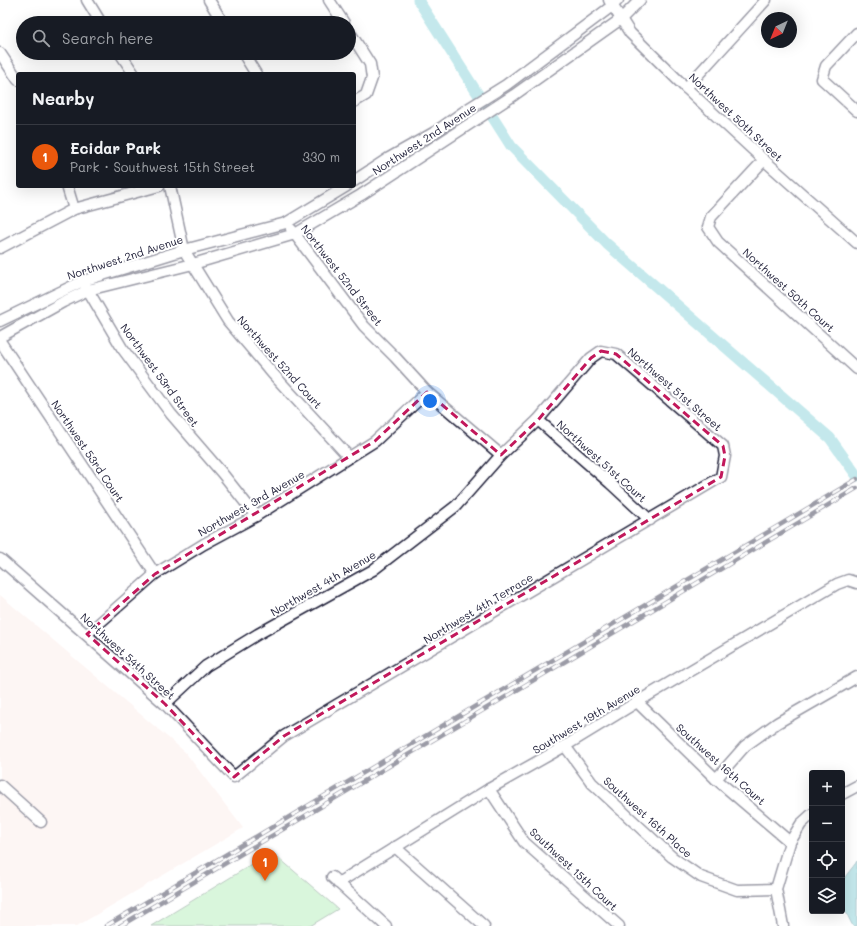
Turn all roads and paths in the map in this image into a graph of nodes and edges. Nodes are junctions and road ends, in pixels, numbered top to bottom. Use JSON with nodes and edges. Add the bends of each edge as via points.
{"nodes":[{"id":1,"x":87,"y":0,"type":"edge"},
{"id":2,"x":209,"y":0,"type":"edge"},
{"id":3,"x":329,"y":0,"type":"edge"},
{"id":4,"x":640,"y":0,"type":"edge"},
{"id":5,"x":766,"y":0,"type":"edge"},
{"id":6,"x":613,"y":2,"type":"edge"},
{"id":7,"x":97,"y":16,"type":"edge"},
{"id":8,"x":219,"y":16,"type":"edge"},
{"id":9,"x":339,"y":16,"type":"edge"},
{"id":10,"x":621,"y":19,"type":"junction"},
{"id":11,"x":857,"y":33,"type":"edge"},
{"id":12,"x":356,"y":42,"type":"edge"},
{"id":13,"x":0,"y":52,"type":"edge"},
{"id":14,"x":125,"y":60,"type":"edge"},
{"id":15,"x":247,"y":60,"type":"edge"},
{"id":16,"x":133,"y":72,"type":"edge"},
{"id":17,"x":255,"y":72,"type":"edge"},
{"id":18,"x":16,"y":77,"type":"edge"},
{"id":19,"x":686,"y":88,"type":"junction"},
{"id":20,"x":356,"y":101,"type":"edge"},
{"id":21,"x":857,"y":111,"type":"edge"},
{"id":22,"x":764,"y":160,"type":"junction"},
{"id":23,"x":356,"y":180,"type":"edge"},
{"id":24,"x":68,"y":188,"type":"edge"},
{"id":25,"x":152,"y":188,"type":"edge"},
{"id":26,"x":170,"y":188,"type":"edge"},
{"id":27,"x":344,"y":188,"type":"edge"},
{"id":28,"x":74,"y":209,"type":"junction"},
{"id":29,"x":286,"y":223,"type":"junction"},
{"id":30,"x":295,"y":234,"type":"junction"},
{"id":31,"x":857,"y":243,"type":"edge"},
{"id":32,"x":0,"y":248,"type":"edge"},
{"id":33,"x":184,"y":250,"type":"junction"},
{"id":34,"x":193,"y":264,"type":"junction"},
{"id":35,"x":82,"y":281,"type":"junction"},
{"id":36,"x":88,"y":290,"type":"junction"},
{"id":37,"x":0,"y":320,"type":"edge"},
{"id":38,"x":0,"y":337,"type":"edge"},
{"id":39,"x":0,"y":341,"type":"edge"},
{"id":40,"x":601,"y":351,"type":"joint"},
{"id":41,"x":857,"y":369,"type":"edge"},
{"id":42,"x":427,"y":392,"type":"junction"},
{"id":43,"x":538,"y":420,"type":"junction"},
{"id":44,"x":501,"y":455,"type":"junction"},
{"id":45,"x":725,"y":456,"type":"joint"},
{"id":46,"x":349,"y":457,"type":"junction"},
{"id":47,"x":256,"y":516,"type":"junction"},
{"id":48,"x":650,"y":520,"type":"junction"},
{"id":49,"x":0,"y":558,"type":"edge"},
{"id":50,"x":155,"y":574,"type":"junction"},
{"id":51,"x":853,"y":582,"type":"edge"},
{"id":52,"x":87,"y":634,"type":"junction"},
{"id":53,"x":857,"y":676,"type":"edge"},
{"id":54,"x":637,"y":702,"type":"junction"},
{"id":55,"x":164,"y":704,"type":"junction"},
{"id":56,"x":565,"y":746,"type":"junction"},
{"id":57,"x":234,"y":777,"type":"joint"},
{"id":58,"x":716,"y":779,"type":"junction"},
{"id":59,"x":0,"y":785,"type":"edge"},
{"id":60,"x":857,"y":786,"type":"edge"},
{"id":61,"x":489,"y":789,"type":"junction"},
{"id":62,"x":845,"y":792,"type":"edge"},
{"id":63,"x":809,"y":817,"type":"edge"},
{"id":64,"x":41,"y":822,"type":"dead end"},
{"id":65,"x":790,"y":842,"type":"junction"},
{"id":66,"x":395,"y":847,"type":"junction"},
{"id":67,"x":776,"y":889,"type":"junction"},
{"id":68,"x":386,"y":926,"type":"edge"},
{"id":69,"x":484,"y":926,"type":"edge"},
{"id":70,"x":618,"y":926,"type":"edge"},
{"id":71,"x":783,"y":926,"type":"edge"}],
"edges":[{"from":1,"to":7,"type":"street"},
{"from":2,"to":8,"type":"street"},
{"from":3,"to":9,"type":"street"},
{"from":4,"to":10,"type":"street","name":"Northwest 2nd Avenue"},
{"from":5,"to":19,"type":"street"},
{"from":6,"to":10,"type":"street","name":"Northwest 50th Street"},
{"from":6,"to":23,"type":"street","name":"Northwest 2nd Avenue","via":[[506,85]]},
{"from":10,"to":19,"type":"street","name":"Northwest 50th Street","via":[[630,34]]},
{"from":10,"to":30,"type":"street","name":"Northwest 2nd Avenue","via":[[507,99]]},
{"from":11,"to":21,"type":"street","via":[[826,66],[822,79]]},
{"from":12,"to":20,"type":"street","via":[[370,64],[372,78],[366,95]]},
{"from":13,"to":18,"type":"street"},
{"from":14,"to":16,"type":"street"},
{"from":15,"to":17,"type":"street"},
{"from":19,"to":22,"type":"street","name":"Northwest 50th Street"},
{"from":22,"to":31,"type":"street","name":"Northwest 50th Street"},
{"from":22,"to":41,"type":"street","name":"Northwest 50th Court","via":[[710,217],[708,227],[718,242]]},
{"from":24,"to":28,"type":"street"},
{"from":25,"to":28,"type":"street"},
{"from":26,"to":33,"type":"street","name":"Northwest 52nd Court"},
{"from":27,"to":29,"type":"street","name":"Northwest 2nd Avenue"},
{"from":28,"to":32,"type":"street"},
{"from":29,"to":30,"type":"street","name":"Northwest 52nd Street"},
{"from":29,"to":33,"type":"street","name":"Northwest 2nd Avenue"},
{"from":30,"to":34,"type":"street","name":"Northwest 2nd Avenue"},
{"from":30,"to":42,"type":"street","name":"Northwest 52nd Street","via":[[364,326]]},
{"from":33,"to":34,"type":"street","name":"Northwest 52nd Court"},
{"from":33,"to":35,"type":"street","name":"Northwest 2nd Avenue"},
{"from":34,"to":36,"type":"street","name":"Northwest 2nd Avenue"},
{"from":34,"to":46,"type":"street","name":"Northwest 52nd Court","via":[[228,321]]},
{"from":35,"to":36,"type":"street","name":"Northwest 53rd Street"},
{"from":35,"to":37,"type":"street","name":"Northwest 2nd Avenue"},
{"from":36,"to":38,"type":"street","name":"Northwest 2nd Avenue"},
{"from":36,"to":47,"type":"street","name":"Northwest 53rd Street","via":[[122,348],[171,414]]},
{"from":39,"to":50,"type":"street","name":"Northwest 53rd Court"},
{"from":40,"to":43,"type":"street","name":"Northwest 4th Avenue","via":[[591,358]]},
{"from":40,"to":45,"type":"street","name":"Northwest 51st Street","via":[[616,354],[628,364],[723,446]]},
{"from":42,"to":44,"type":"street","name":"Northwest 52nd Street"},
{"from":42,"to":46,"type":"street","name":"Northwest 3rd Avenue","via":[[376,441]]},
{"from":43,"to":44,"type":"street","name":"Northwest 4th Avenue"},
{"from":43,"to":48,"type":"street","name":"Northwest 51st Court"},
{"from":44,"to":55,"type":"street","name":"Northwest 4th Avenue","via":[[456,506],[373,570],[206,666]]},
{"from":45,"to":48,"type":"street","name":"Northwest 4th Terrace","via":[[721,477]]},
{"from":46,"to":47,"type":"street","name":"Northwest 3rd Avenue"},
{"from":47,"to":50,"type":"street","name":"Northwest 3rd Avenue"},
{"from":48,"to":57,"type":"street","name":"Northwest 4th Terrace","via":[[284,736]]},
{"from":49,"to":52,"type":"street","name":"Northwest 54th Street"},
{"from":50,"to":52,"type":"street","name":"Northwest 3rd Avenue"},
{"from":51,"to":54,"type":"street","name":"Southwest 19th Avenue","via":[[837,584]]},
{"from":52,"to":55,"type":"street","name":"Northwest 54th Street"},
{"from":53,"to":58,"type":"street","via":[[745,746]]},
{"from":54,"to":56,"type":"street","name":"Southwest 19th Avenue"},
{"from":54,"to":58,"type":"street","name":"Southwest 16th Court"},
{"from":55,"to":57,"type":"street","name":"Northwest 54th Street"},
{"from":56,"to":61,"type":"street","name":"Southwest 19th Avenue"},
{"from":56,"to":67,"type":"street","name":"Southwest 16th Place","via":[[592,783],[672,857],[701,877],[737,890]]},
{"from":58,"to":65,"type":"street","name":"Southwest 16th Court"},
{"from":59,"to":64,"type":"street"},
{"from":60,"to":62,"type":"street"},
{"from":61,"to":66,"type":"street","name":"Southwest 19th Avenue"},
{"from":61,"to":70,"type":"street","name":"Southwest 15th Court","via":[[524,842]]},
{"from":63,"to":65,"type":"street","via":[[801,824]]},
{"from":65,"to":67,"type":"street"},
{"from":66,"to":68,"type":"street","name":"Southwest 19th Avenue","via":[[335,880]]},
{"from":66,"to":69,"type":"street"},
{"from":67,"to":71,"type":"street"}]}
